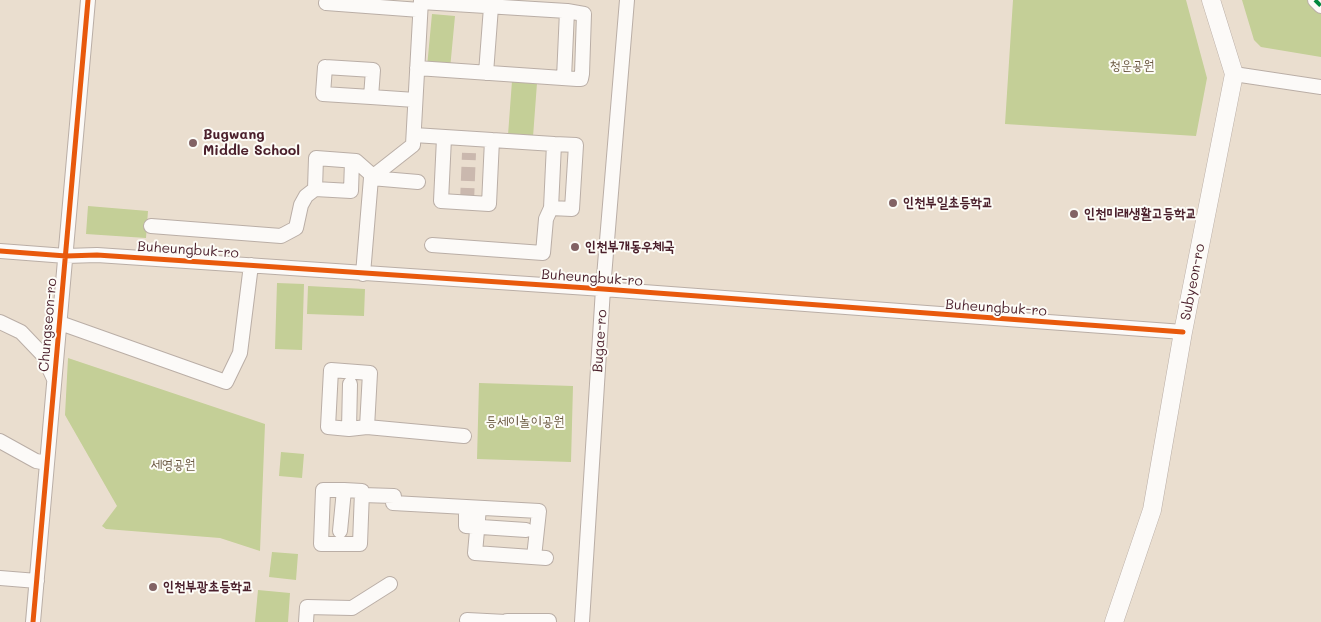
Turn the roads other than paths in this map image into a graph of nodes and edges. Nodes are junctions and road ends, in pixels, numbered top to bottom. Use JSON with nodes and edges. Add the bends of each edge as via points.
{"nodes":[{"id":1,"x":88,"y":0,"type":"edge"},
{"id":2,"x":327,"y":0,"type":"edge"},
{"id":3,"x":627,"y":0,"type":"edge"},
{"id":4,"x":1211,"y":0,"type":"edge"},
{"id":5,"x":1315,"y":0,"type":"edge"},
{"id":6,"x":377,"y":3,"type":"edge"},
{"id":7,"x":421,"y":4,"type":"edge"},
{"id":8,"x":491,"y":6,"type":"junction"},
{"id":9,"x":1321,"y":6,"type":"edge"},
{"id":10,"x":417,"y":68,"type":"junction"},
{"id":11,"x":486,"y":73,"type":"junction"},
{"id":12,"x":1234,"y":74,"type":"junction"},
{"id":13,"x":1321,"y":88,"type":"edge"},
{"id":14,"x":371,"y":97,"type":"dead end"},
{"id":15,"x":415,"y":100,"type":"junction"},
{"id":16,"x":414,"y":135,"type":"junction"},
{"id":17,"x":444,"y":138,"type":"junction"},
{"id":18,"x":492,"y":140,"type":"junction"},
{"id":19,"x":554,"y":144,"type":"junction"},
{"id":20,"x":352,"y":161,"type":"junction"},
{"id":21,"x":372,"y":177,"type":"junction"},
{"id":22,"x":418,"y":182,"type":"dead end"},
{"id":23,"x":315,"y":189,"type":"junction"},
{"id":24,"x":551,"y":208,"type":"junction"},
{"id":25,"x":151,"y":226,"type":"dead end"},
{"id":26,"x":432,"y":245,"type":"dead end"},
{"id":27,"x":0,"y":251,"type":"edge"},
{"id":28,"x":66,"y":256,"type":"junction"},
{"id":29,"x":251,"y":266,"type":"junction"},
{"id":30,"x":363,"y":274,"type":"junction"},
{"id":31,"x":603,"y":289,"type":"junction"},
{"id":32,"x":0,"y":323,"type":"edge"},
{"id":33,"x":60,"y":323,"type":"junction"},
{"id":34,"x":1183,"y":332,"type":"junction"},
{"id":35,"x":55,"y":379,"type":"junction"},
{"id":36,"x":226,"y":382,"type":"joint"},
{"id":37,"x":350,"y":384,"type":"dead end"},
{"id":38,"x":367,"y":427,"type":"junction"},
{"id":39,"x":349,"y":429,"type":"junction"},
{"id":40,"x":464,"y":436,"type":"dead end"},
{"id":41,"x":0,"y":441,"type":"edge"},
{"id":42,"x":47,"y":463,"type":"junction"},
{"id":43,"x":344,"y":490,"type":"junction"},
{"id":44,"x":362,"y":495,"type":"junction"},
{"id":45,"x":479,"y":508,"type":"junction"},
{"id":46,"x":466,"y":514,"type":"dead end"},
{"id":47,"x":478,"y":527,"type":"junction"},
{"id":48,"x":526,"y":530,"type":"dead end"},
{"id":49,"x":340,"y":531,"type":"dead end"},
{"id":50,"x":0,"y":578,"type":"edge"},
{"id":51,"x":37,"y":581,"type":"junction"},
{"id":52,"x":390,"y":584,"type":"dead end"},
{"id":53,"x":328,"y":608,"type":"junction"},
{"id":54,"x":467,"y":620,"type":"dead end"},
{"id":55,"x":506,"y":621,"type":"edge"},
{"id":56,"x":33,"y":622,"type":"edge"},
{"id":57,"x":306,"y":622,"type":"edge"},
{"id":58,"x":327,"y":622,"type":"edge"},
{"id":59,"x":549,"y":622,"type":"edge"},
{"id":60,"x":582,"y":622,"type":"edge"},
{"id":61,"x":1114,"y":622,"type":"edge"}],
"edges":[{"from":1,"to":28,"type":"street","name":"Chungseon-ro"},
{"from":2,"to":6,"type":"street","via":[[326,3]]},
{"from":3,"to":31,"type":"street","name":"Bugae-ro"},
{"from":4,"to":12,"type":"main road","name":"Subyeon-ro"},
{"from":5,"to":9,"type":"street"},
{"from":6,"to":7,"type":"street"},
{"from":7,"to":8,"type":"street"},
{"from":7,"to":10,"type":"street"},
{"from":8,"to":11,"type":"street"},
{"from":8,"to":11,"type":"street","via":[[584,14],[582,74],[581,79]]},
{"from":10,"to":11,"type":"street","via":[[464,68]]},
{"from":10,"to":15,"type":"street"},
{"from":12,"to":13,"type":"street"},
{"from":12,"to":34,"type":"main road","name":"Subyeon-ro"},
{"from":14,"to":15,"type":"street"},
{"from":15,"to":16,"type":"street"},
{"from":16,"to":17,"type":"street"},
{"from":16,"to":21,"type":"street","via":[[413,145]]},
{"from":17,"to":18,"type":"street"},
{"from":17,"to":18,"type":"street","via":[[441,201],[488,204]]},
{"from":18,"to":19,"type":"street"},
{"from":19,"to":24,"type":"street"},
{"from":19,"to":24,"type":"street","via":[[576,145],[572,209]]},
{"from":20,"to":21,"type":"street"},
{"from":20,"to":23,"type":"street","via":[[351,191]]},
{"from":20,"to":23,"type":"street","via":[[316,158]]},
{"from":21,"to":22,"type":"street"},
{"from":21,"to":30,"type":"street"},
{"from":23,"to":25,"type":"street","via":[[306,196],[296,228],[281,236]]},
{"from":24,"to":26,"type":"street","via":[[546,219],[543,253]]},
{"from":27,"to":28,"type":"street","name":"Buheungbuk-ro"},
{"from":28,"to":29,"type":"street","name":"Buheungbuk-ro","via":[[97,254]]},
{"from":28,"to":33,"type":"street","name":"Chungseon-ro"},
{"from":29,"to":30,"type":"street","name":"Buheungbuk-ro"},
{"from":29,"to":36,"type":"street","name":"Buheungbuk-ro","via":[[240,354]]},
{"from":30,"to":31,"type":"street","name":"Buheungbuk-ro"},
{"from":31,"to":34,"type":"street","name":"Buheungbuk-ro"},
{"from":31,"to":60,"type":"street","name":"Bugae-ro"},
{"from":32,"to":35,"type":"street","via":[[21,332],[43,355]]},
{"from":33,"to":35,"type":"street","name":"Chungseon-ro"},
{"from":33,"to":36,"type":"street","name":"Chungseon-ro"},
{"from":34,"to":61,"type":"main road","name":"Subyeon-ro","via":[[1152,510]]},
{"from":35,"to":42,"type":"street","name":"Chungseon-ro"},
{"from":37,"to":39,"type":"street"},
{"from":38,"to":39,"type":"street"},
{"from":38,"to":39,"type":"street","via":[[370,373],[331,370],[328,427]]},
{"from":38,"to":40,"type":"street"},
{"from":41,"to":42,"type":"street","via":[[36,461]]},
{"from":42,"to":51,"type":"street","name":"Chungseon-ro"},
{"from":43,"to":44,"type":"street","via":[[362,491]]},
{"from":43,"to":44,"type":"street","via":[[323,490],[322,544],[360,544]]},
{"from":43,"to":49,"type":"street"},
{"from":44,"to":45,"type":"street"},
{"from":45,"to":47,"type":"street"},
{"from":45,"to":47,"type":"street","via":[[539,511],[540,558],[475,553]]},
{"from":46,"to":47,"type":"street","via":[[466,526]]},
{"from":47,"to":48,"type":"street"},
{"from":50,"to":51,"type":"street"},
{"from":51,"to":56,"type":"street","name":"Chungseon-ro"},
{"from":52,"to":53,"type":"street","via":[[352,608]]},
{"from":53,"to":57,"type":"street","via":[[307,607]]},
{"from":53,"to":58,"type":"street"},
{"from":54,"to":55,"type":"street"},
{"from":55,"to":59,"type":"street"}]}
